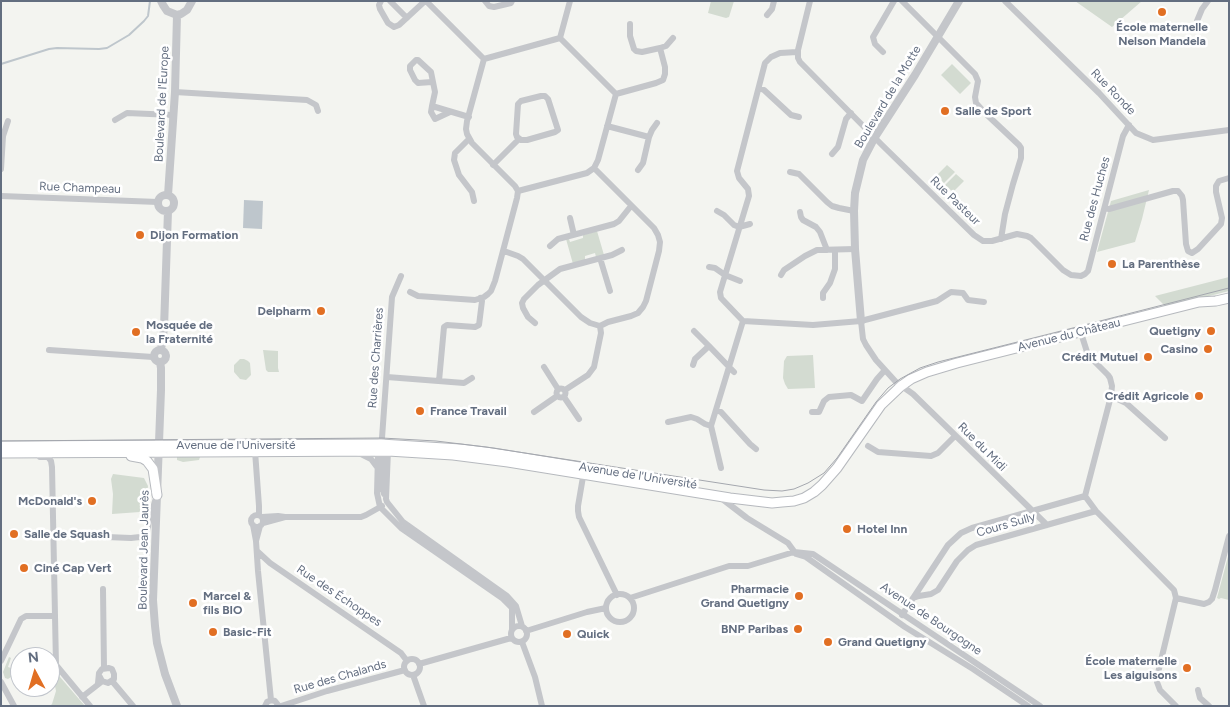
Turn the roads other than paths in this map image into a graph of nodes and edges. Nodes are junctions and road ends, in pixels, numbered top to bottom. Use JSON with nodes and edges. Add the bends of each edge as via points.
{"nodes":[{"id":1,"x":162,"y":1,"type":"edge"},
{"id":2,"x":192,"y":1,"type":"edge"},
{"id":3,"x":381,"y":1,"type":"edge"},
{"id":4,"x":390,"y":1,"type":"edge"},
{"id":5,"x":426,"y":1,"type":"edge"},
{"id":6,"x":485,"y":1,"type":"edge"},
{"id":7,"x":512,"y":1,"type":"edge"},
{"id":8,"x":570,"y":1,"type":"edge"},
{"id":9,"x":774,"y":1,"type":"edge"},
{"id":10,"x":810,"y":1,"type":"edge"},
{"id":11,"x":894,"y":1,"type":"edge"},
{"id":12,"x":902,"y":1,"type":"edge"},
{"id":13,"x":959,"y":1,"type":"edge"},
{"id":14,"x":1005,"y":1,"type":"edge"},
{"id":15,"x":1208,"y":1,"type":"edge"},
{"id":16,"x":177,"y":15,"type":"junction"},
{"id":17,"x":767,"y":15,"type":"dead end"},
{"id":18,"x":407,"y":18,"type":"junction"},
{"id":19,"x":630,"y":24,"type":"dead end"},
{"id":20,"x":1198,"y":28,"type":"dead end"},
{"id":21,"x":937,"y":36,"type":"junction"},
{"id":22,"x":560,"y":38,"type":"junction"},
{"id":23,"x":673,"y":38,"type":"dead end"},
{"id":24,"x":660,"y":48,"type":"junction"},
{"id":25,"x":797,"y":52,"type":"junction"},
{"id":26,"x":883,"y":52,"type":"dead end"},
{"id":27,"x":484,"y":59,"type":"junction"},
{"id":28,"x":432,"y":82,"type":"dead end"},
{"id":29,"x":759,"y":88,"type":"junction"},
{"id":30,"x":175,"y":92,"type":"junction"},
{"id":31,"x":616,"y":94,"type":"junction"},
{"id":32,"x":432,"y":106,"type":"junction"},
{"id":33,"x":318,"y":111,"type":"dead end"},
{"id":34,"x":450,"y":112,"type":"junction"},
{"id":35,"x":851,"y":113,"type":"junction"},
{"id":36,"x":173,"y":115,"type":"junction"},
{"id":37,"x":469,"y":117,"type":"junction"},
{"id":38,"x":798,"y":117,"type":"dead end"},
{"id":39,"x":115,"y":120,"type":"dead end"},
{"id":40,"x":8,"y":121,"type":"dead end"},
{"id":41,"x":657,"y":123,"type":"dead end"},
{"id":42,"x":1129,"y":125,"type":"junction"},
{"id":43,"x":607,"y":126,"type":"junction"},
{"id":44,"x":1229,"y":130,"type":"edge"},
{"id":45,"x":649,"y":137,"type":"junction"},
{"id":46,"x":875,"y":137,"type":"junction"},
{"id":47,"x":519,"y":139,"type":"junction"},
{"id":48,"x":469,"y":140,"type":"junction"},
{"id":49,"x":832,"y":154,"type":"dead end"},
{"id":50,"x":493,"y":164,"type":"junction"},
{"id":51,"x":594,"y":168,"type":"junction"},
{"id":52,"x":1,"y":169,"type":"edge"},
{"id":53,"x":638,"y":170,"type":"dead end"},
{"id":54,"x":790,"y":172,"type":"dead end"},
{"id":55,"x":1229,"y":178,"type":"edge"},
{"id":56,"x":518,"y":191,"type":"junction"},
{"id":57,"x":168,"y":195,"type":"junction"},
{"id":58,"x":1,"y":196,"type":"edge"},
{"id":59,"x":158,"y":202,"type":"junction"},
{"id":60,"x":474,"y":202,"type":"dead end"},
{"id":61,"x":631,"y":206,"type":"junction"},
{"id":62,"x":1104,"y":208,"type":"junction"},
{"id":63,"x":717,"y":210,"type":"dead end"},
{"id":64,"x":168,"y":211,"type":"junction"},
{"id":65,"x":854,"y":211,"type":"junction"},
{"id":66,"x":800,"y":212,"type":"dead end"},
{"id":67,"x":570,"y":218,"type":"dead end"},
{"id":68,"x":750,"y":224,"type":"dead end"},
{"id":69,"x":739,"y":227,"type":"junction"},
{"id":70,"x":574,"y":235,"type":"junction"},
{"id":71,"x":1001,"y":238,"type":"junction"},
{"id":72,"x":550,"y":246,"type":"dead end"},
{"id":73,"x":855,"y":249,"type":"junction"},
{"id":74,"x":622,"y":250,"type":"dead end"},
{"id":75,"x":827,"y":250,"type":"junction"},
{"id":76,"x":836,"y":250,"type":"junction"},
{"id":77,"x":504,"y":251,"type":"junction"},
{"id":78,"x":600,"y":258,"type":"junction"},
{"id":79,"x":709,"y":267,"type":"dead end"},
{"id":80,"x":724,"y":275,"type":"junction"},
{"id":81,"x":781,"y":275,"type":"dead end"},
{"id":82,"x":401,"y":276,"type":"dead end"},
{"id":83,"x":1081,"y":276,"type":"joint"},
{"id":84,"x":545,"y":281,"type":"junction"},
{"id":85,"x":740,"y":281,"type":"dead end"},
{"id":86,"x":610,"y":291,"type":"dead end"},
{"id":87,"x":410,"y":292,"type":"dead end"},
{"id":88,"x":1229,"y":294,"type":"edge"},
{"id":89,"x":480,"y":298,"type":"junction"},
{"id":90,"x":823,"y":298,"type":"dead end"},
{"id":91,"x":1229,"y":298,"type":"edge"},
{"id":92,"x":1203,"y":301,"type":"junction"},
{"id":93,"x":984,"y":302,"type":"dead end"},
{"id":94,"x":743,"y":320,"type":"junction"},
{"id":95,"x":861,"y":321,"type":"junction"},
{"id":96,"x":535,"y":323,"type":"dead end"},
{"id":97,"x":600,"y":326,"type":"junction"},
{"id":98,"x":694,"y":331,"type":"dead end"},
{"id":99,"x":1081,"y":333,"type":"junction"},
{"id":100,"x":709,"y":346,"type":"junction"},
{"id":101,"x":49,"y":350,"type":"dead end"},
{"id":102,"x":161,"y":350,"type":"junction"},
{"id":103,"x":153,"y":357,"type":"junction"},
{"id":104,"x":160,"y":362,"type":"junction"},
{"id":105,"x":693,"y":365,"type":"dead end"},
{"id":106,"x":544,"y":367,"type":"dead end"},
{"id":107,"x":728,"y":367,"type":"junction"},
{"id":108,"x":885,"y":370,"type":"junction"},
{"id":109,"x":734,"y":372,"type":"dead end"},
{"id":110,"x":387,"y":377,"type":"junction"},
{"id":111,"x":472,"y":378,"type":"dead end"},
{"id":112,"x":439,"y":381,"type":"junction"},
{"id":113,"x":901,"y":386,"type":"junction"},
{"id":114,"x":561,"y":393,"type":"junction"},
{"id":115,"x":1111,"y":396,"type":"junction"},
{"id":116,"x":716,"y":410,"type":"junction"},
{"id":117,"x":534,"y":412,"type":"dead end"},
{"id":118,"x":812,"y":412,"type":"dead end"},
{"id":119,"x":579,"y":419,"type":"dead end"},
{"id":120,"x":668,"y":422,"type":"dead end"},
{"id":121,"x":711,"y":426,"type":"junction"},
{"id":122,"x":955,"y":436,"type":"junction"},
{"id":123,"x":1165,"y":438,"type":"dead end"},
{"id":124,"x":868,"y":446,"type":"dead end"},
{"id":125,"x":381,"y":447,"type":"junction"},
{"id":126,"x":159,"y":449,"type":"junction"},
{"id":127,"x":756,"y":449,"type":"dead end"},
{"id":128,"x":353,"y":450,"type":"junction"},
{"id":129,"x":3,"y":451,"type":"edge"},
{"id":130,"x":255,"y":451,"type":"junction"},
{"id":131,"x":106,"y":453,"type":"junction"},
{"id":132,"x":377,"y":467,"type":"junction"},
{"id":133,"x":721,"y":468,"type":"dead end"},
{"id":134,"x":584,"y":471,"type":"junction"},
{"id":135,"x":822,"y":486,"type":"junction"},
{"id":136,"x":157,"y":496,"type":"junction"},
{"id":137,"x":718,"y":496,"type":"junction"},
{"id":138,"x":1085,"y":496,"type":"junction"},
{"id":139,"x":387,"y":500,"type":"junction"},
{"id":140,"x":380,"y":507,"type":"junction"},
{"id":141,"x":1032,"y":511,"type":"junction"},
{"id":142,"x":1096,"y":511,"type":"junction"},
{"id":143,"x":259,"y":521,"type":"junction"},
{"id":144,"x":1047,"y":525,"type":"junction"},
{"id":145,"x":54,"y":533,"type":"junction"},
{"id":146,"x":1229,"y":536,"type":"edge"},
{"id":147,"x":257,"y":551,"type":"junction"},
{"id":148,"x":793,"y":553,"type":"junction"},
{"id":149,"x":809,"y":557,"type":"junction"},
{"id":150,"x":103,"y":589,"type":"dead end"},
{"id":151,"x":617,"y":594,"type":"junction"},
{"id":152,"x":912,"y":598,"type":"junction"},
{"id":153,"x":1176,"y":598,"type":"junction"},
{"id":154,"x":630,"y":599,"type":"junction"},
{"id":155,"x":606,"y":608,"type":"junction"},
{"id":156,"x":54,"y":616,"type":"junction"},
{"id":157,"x":900,"y":617,"type":"junction"},
{"id":158,"x":524,"y":629,"type":"junction"},
{"id":159,"x":512,"y":630,"type":"junction"},
{"id":160,"x":512,"y":638,"type":"junction"},
{"id":161,"x":522,"y":642,"type":"junction"},
{"id":162,"x":1,"y":660,"type":"edge"},
{"id":163,"x":408,"y":661,"type":"junction"},
{"id":164,"x":419,"y":664,"type":"junction"},
{"id":165,"x":104,"y":668,"type":"junction"},
{"id":166,"x":405,"y":670,"type":"junction"},
{"id":167,"x":413,"y":675,"type":"junction"},
{"id":168,"x":101,"y":681,"type":"junction"},
{"id":169,"x":112,"y":681,"type":"junction"},
{"id":170,"x":1,"y":682,"type":"edge"},
{"id":171,"x":1198,"y":690,"type":"dead end"},
{"id":172,"x":173,"y":695,"type":"junction"},
{"id":173,"x":82,"y":697,"type":"junction"},
{"id":174,"x":271,"y":700,"type":"junction"},
{"id":175,"x":14,"y":706,"type":"edge"},
{"id":176,"x":90,"y":706,"type":"edge"},
{"id":177,"x":133,"y":706,"type":"edge"},
{"id":178,"x":177,"y":706,"type":"edge"},
{"id":179,"x":183,"y":706,"type":"edge"},
{"id":180,"x":265,"y":706,"type":"edge"},
{"id":181,"x":280,"y":706,"type":"edge"},
{"id":182,"x":424,"y":706,"type":"edge"},
{"id":183,"x":542,"y":706,"type":"edge"},
{"id":184,"x":1023,"y":706,"type":"edge"},
{"id":185,"x":1028,"y":706,"type":"edge"},
{"id":186,"x":1034,"y":706,"type":"edge"},
{"id":187,"x":1040,"y":706,"type":"edge"},
{"id":188,"x":1176,"y":706,"type":"edge"},
{"id":189,"x":1209,"y":706,"type":"edge"}],
"edges":[{"from":1,"to":16,"type":"street","via":[[168,12]]},
{"from":2,"to":16,"type":"street","via":[[187,10]]},
{"from":3,"to":18,"type":"street","via":[[380,9],[391,26],[397,26]]},
{"from":4,"to":18,"type":"street"},
{"from":5,"to":18,"type":"street"},
{"from":5,"to":27,"type":"street"},
{"from":6,"to":7,"type":"street","via":[[494,7]]},
{"from":8,"to":22,"type":"street"},
{"from":9,"to":17,"type":"street"},
{"from":10,"to":25,"type":"street"},
{"from":11,"to":26,"type":"street","via":[[873,37]]},
{"from":12,"to":21,"type":"street"},
{"from":13,"to":21,"type":"street","name":"Boulevard de la Motte"},
{"from":14,"to":42,"type":"street","name":"Rue Ronde"},
{"from":15,"to":20,"type":"street","via":[[1197,21]]},
{"from":16,"to":30,"type":"street","name":"Boulevard de l'Europe"},
{"from":19,"to":24,"type":"street","via":[[630,36],[636,51]]},
{"from":21,"to":46,"type":"street","name":"Boulevard de la Motte"},
{"from":21,"to":71,"type":"street","via":[[975,74],[978,81],[976,103],[1020,148],[1021,158]]},
{"from":22,"to":27,"type":"street"},
{"from":22,"to":31,"type":"street"},
{"from":23,"to":24,"type":"street"},
{"from":24,"to":31,"type":"street","via":[[665,70],[663,80]]},
{"from":25,"to":29,"type":"street","via":[[780,53],[768,59]]},
{"from":25,"to":35,"type":"street","name":"Rue Pasteur","via":[[800,62]]},
{"from":27,"to":37,"type":"street"},
{"from":28,"to":32,"type":"street","via":[[435,92]]},
{"from":29,"to":38,"type":"street","via":[[791,116]]},
{"from":29,"to":69,"type":"street","via":[[737,171],[749,194]]},
{"from":30,"to":33,"type":"street","via":[[308,100],[316,105]]},
{"from":30,"to":36,"type":"street","name":"Boulevard de l'Europe"},
{"from":31,"to":43,"type":"street"},
{"from":32,"to":34,"type":"street"},
{"from":32,"to":34,"type":"street","via":[[435,119]]},
{"from":34,"to":37,"type":"street"},
{"from":35,"to":46,"type":"street","name":"Rue Pasteur"},
{"from":35,"to":49,"type":"street","via":[[846,119],[838,147]]},
{"from":36,"to":39,"type":"street","via":[[127,113]]},
{"from":36,"to":57,"type":"street","name":"Boulevard de l'Europe"},
{"from":37,"to":48,"type":"street","via":[[466,129]]},
{"from":40,"to":52,"type":"street","via":[[3,136]]},
{"from":41,"to":45,"type":"street"},
{"from":42,"to":44,"type":"street","name":"Rue Ronde","via":[[1136,133],[1153,140]]},
{"from":42,"to":62,"type":"street","name":"Rue des Huches"},
{"from":43,"to":45,"type":"street"},
{"from":43,"to":51,"type":"street"},
{"from":45,"to":53,"type":"street","via":[[643,163]]},
{"from":46,"to":65,"type":"street","name":"Boulevard de la Motte","via":[[858,176]]},
{"from":46,"to":71,"type":"street","name":"Rue Pasteur","via":[[974,235],[983,241]]},
{"from":47,"to":47,"type":"street","via":[[516,131],[518,104],[545,96],[557,131],[527,140]]},
{"from":47,"to":50,"type":"street"},
{"from":48,"to":50,"type":"street"},
{"from":48,"to":60,"type":"street","via":[[455,153],[454,160]]},
{"from":50,"to":56,"type":"street"},
{"from":51,"to":56,"type":"street","via":[[587,173]]},
{"from":51,"to":61,"type":"street"},
{"from":54,"to":65,"type":"street","via":[[799,174],[832,206]]},
{"from":55,"to":62,"type":"street","via":[[1219,181],[1216,186],[1221,224],[1192,253],[1186,244],[1182,196],[1178,192]]},
{"from":56,"to":77,"type":"street"},
{"from":57,"to":59,"type":"street","via":[[162,196]]},
{"from":57,"to":64,"type":"street","via":[[174,202]]},
{"from":58,"to":59,"type":"street","name":"Rue Champeau"},
{"from":59,"to":64,"type":"street","via":[[161,209]]},
{"from":61,"to":70,"type":"street","via":[[614,224]]},
{"from":61,"to":97,"type":"street","via":[[656,231],[659,251],[643,307],[635,314]]},
{"from":62,"to":83,"type":"street","name":"Rue des Huches","via":[[1088,270]]},
{"from":63,"to":69,"type":"street"},
{"from":64,"to":102,"type":"street"},
{"from":65,"to":73,"type":"street","name":"Boulevard de la Motte"},
{"from":66,"to":75,"type":"street","via":[[803,220],[820,232]]},
{"from":67,"to":70,"type":"street"},
{"from":68,"to":69,"type":"street"},
{"from":69,"to":80,"type":"street"},
{"from":70,"to":72,"type":"street","via":[[558,239]]},
{"from":71,"to":83,"type":"street","name":"Rue Pasteur","via":[[1017,234],[1027,236],[1066,272]]},
{"from":73,"to":76,"type":"street"},
{"from":73,"to":95,"type":"street","name":"Boulevard de la Motte"},
{"from":74,"to":78,"type":"street"},
{"from":75,"to":76,"type":"street"},
{"from":75,"to":81,"type":"street","via":[[812,252]]},
{"from":76,"to":90,"type":"street","via":[[835,269]]},
{"from":77,"to":84,"type":"street","via":[[520,257]]},
{"from":77,"to":89,"type":"street","via":[[493,286]]},
{"from":78,"to":84,"type":"street","via":[[560,269]]},
{"from":78,"to":86,"type":"street"},
{"from":79,"to":80,"type":"street"},
{"from":80,"to":85,"type":"street"},
{"from":80,"to":94,"type":"street","via":[[720,296]]},
{"from":82,"to":110,"type":"street","name":"Rue des Charrières","via":[[392,297]]},
{"from":84,"to":96,"type":"street","via":[[523,301],[523,308]]},
{"from":84,"to":97,"type":"street","via":[[581,317]]},
{"from":87,"to":89,"type":"street","via":[[418,296],[464,300]]},
{"from":88,"to":92,"type":"main road"},
{"from":89,"to":112,"type":"street","via":[[479,325],[444,327]]},
{"from":91,"to":92,"type":"main road","name":"Avenue du Château"},
{"from":92,"to":99,"type":"main road","name":"Avenue du Château"},
{"from":93,"to":95,"type":"street","via":[[968,300],[963,293],[951,292],[937,301]]},
{"from":94,"to":95,"type":"street","via":[[813,325]]},
{"from":94,"to":107,"type":"street"},
{"from":95,"to":108,"type":"street","name":"Boulevard de la Motte","via":[[863,339]]},
{"from":97,"to":114,"type":"street","via":[[594,367],[588,375]]},
{"from":98,"to":100,"type":"street"},
{"from":99,"to":113,"type":"main road","name":"Avenue du Château","via":[[938,368]]},
{"from":99,"to":115,"type":"street","via":[[1088,355],[1110,378]]},
{"from":100,"to":105,"type":"street"},
{"from":100,"to":107,"type":"street"},
{"from":101,"to":103,"type":"street"},
{"from":102,"to":103,"type":"street"},
{"from":102,"to":104,"type":"street","via":[[166,355]]},
{"from":103,"to":104,"type":"street"},
{"from":104,"to":126,"type":"street"},
{"from":106,"to":114,"type":"street"},
{"from":107,"to":109,"type":"street"},
{"from":107,"to":116,"type":"street"},
{"from":108,"to":113,"type":"street","name":"Boulevard de la Motte"},
{"from":108,"to":118,"type":"street","via":[[862,401],[851,394],[828,397],[819,412]]},
{"from":110,"to":112,"type":"street"},
{"from":110,"to":125,"type":"street","name":"Rue des Charrières"},
{"from":111,"to":112,"type":"street","via":[[464,383]]},
{"from":113,"to":122,"type":"street","name":"Rue du Midi"},
{"from":113,"to":135,"type":"main road","name":"Avenue du Château","via":[[881,405]]},
{"from":114,"to":117,"type":"street"},
{"from":114,"to":119,"type":"street"},
{"from":115,"to":123,"type":"street","via":[[1126,403]]},
{"from":115,"to":138,"type":"street"},
{"from":116,"to":121,"type":"street"},
{"from":116,"to":127,"type":"street"},
{"from":120,"to":121,"type":"street","via":[[691,417]]},
{"from":121,"to":133,"type":"street"},
{"from":122,"to":124,"type":"street","via":[[931,456],[878,452]]},
{"from":122,"to":141,"type":"street","name":"Rue du Midi"},
{"from":125,"to":126,"type":"main road","name":"Avenue de l'Université"},
{"from":125,"to":128,"type":"main road","name":"Avenue de l'Université"},
{"from":125,"to":132,"type":"street"},
{"from":125,"to":134,"type":"main road","name":"Avenue de l'Université","via":[[460,449]]},
{"from":125,"to":139,"type":"street","via":[[382,487]]},
{"from":126,"to":129,"type":"main road","name":"Avenue de l'Université"},
{"from":126,"to":130,"type":"main road","name":"Avenue de l'Université"},
{"from":126,"to":131,"type":"main road","name":"Avenue de l'Université"},
{"from":126,"to":136,"type":"street","name":"Boulevard Jean Jaurès"},
{"from":128,"to":130,"type":"main road","name":"Avenue de l'Université"},
{"from":128,"to":132,"type":"street","via":[[371,459]]},
{"from":129,"to":131,"type":"main road","name":"Avenue de l'Université"},
{"from":129,"to":145,"type":"street","via":[[20,456],[48,457],[51,461]]},
{"from":130,"to":143,"type":"street"},
{"from":131,"to":136,"type":"main road","via":[[147,461],[154,470]]},
{"from":132,"to":140,"type":"street"},
{"from":134,"to":135,"type":"main road","name":"Avenue de l'Université","via":[[770,498],[800,495]]},
{"from":134,"to":137,"type":"main road","name":"Avenue de l'Université"},
{"from":134,"to":151,"type":"street","via":[[578,506],[580,517]]},
{"from":135,"to":137,"type":"main road","name":"Avenue de l'Université","via":[[794,501],[772,503]]},
{"from":136,"to":145,"type":"street","via":[[146,533],[140,537]]},
{"from":136,"to":172,"type":"street","name":"Boulevard Jean Jaurès","via":[[153,584],[155,626]]},
{"from":137,"to":148,"type":"street","via":[[788,543]]},
{"from":138,"to":141,"type":"street","name":"Cours Sully"},
{"from":138,"to":142,"type":"street"},
{"from":139,"to":140,"type":"street"},
{"from":139,"to":158,"type":"street","via":[[403,522],[508,596],[516,606]]},
{"from":140,"to":143,"type":"street","via":[[361,517],[285,517]]},
{"from":140,"to":159,"type":"street","via":[[401,528],[502,598],[512,608]]},
{"from":141,"to":144,"type":"street","name":"Rue du Midi"},
{"from":141,"to":152,"type":"street","name":"Cours Sully","via":[[961,533],[948,544]]},
{"from":142,"to":144,"type":"street","name":"Cours Sully"},
{"from":142,"to":153,"type":"street","via":[[1171,586]]},
{"from":143,"to":147,"type":"street"},
{"from":144,"to":152,"type":"street","name":"Cours Sully","via":[[976,545],[957,561],[938,590]]},
{"from":145,"to":156,"type":"street"},
{"from":146,"to":153,"type":"street","via":[[1209,602],[1204,604]]},
{"from":147,"to":163,"type":"street","name":"Rue des Échoppes"},
{"from":147,"to":174,"type":"street"},
{"from":148,"to":149,"type":"street","name":"Avenue de Bourgogne","via":[[801,552]]},
{"from":148,"to":154,"type":"street","via":[[748,566],[729,566]]},
{"from":149,"to":157,"type":"street","name":"Avenue de Bourgogne"},
{"from":149,"to":184,"type":"street","name":"Avenue de Bourgogne","via":[[813,565],[864,602]]},
{"from":150,"to":165,"type":"street"},
{"from":151,"to":154,"type":"street"},
{"from":151,"to":155,"type":"street","via":[[609,599]]},
{"from":152,"to":157,"type":"street","name":"Cours Sully"},
{"from":153,"to":188,"type":"street","via":[[1157,682],[1160,690]]},
{"from":154,"to":155,"type":"street","via":[[633,613],[622,622],[612,619]]},
{"from":155,"to":158,"type":"street"},
{"from":156,"to":162,"type":"street","via":[[26,616],[21,619]]},
{"from":156,"to":173,"type":"street","via":[[56,665]]},
{"from":157,"to":185,"type":"street","name":"Avenue de Bourgogne"},
{"from":157,"to":186,"type":"street","name":"Avenue de Bourgogne"},
{"from":157,"to":187,"type":"street","name":"Avenue de Bourgogne"},
{"from":158,"to":159,"type":"street","via":[[516,626]]},
{"from":158,"to":161,"type":"street","via":[[526,637]]},
{"from":159,"to":160,"type":"street"},
{"from":160,"to":161,"type":"street"},
{"from":160,"to":164,"type":"street"},
{"from":161,"to":183,"type":"street"},
{"from":163,"to":164,"type":"street","via":[[414,660]]},
{"from":163,"to":166,"type":"street","via":[[404,665]]},
{"from":164,"to":167,"type":"street","via":[[419,671]]},
{"from":165,"to":168,"type":"street","via":[[100,671]]},
{"from":165,"to":169,"type":"street","via":[[113,671]]},
{"from":166,"to":167,"type":"street"},
{"from":166,"to":181,"type":"street","name":"Rue des Chalands"},
{"from":167,"to":182,"type":"street"},
{"from":168,"to":169,"type":"street"},
{"from":168,"to":173,"type":"street"},
{"from":169,"to":177,"type":"street"},
{"from":170,"to":175,"type":"street"},
{"from":171,"to":189,"type":"street","via":[[1200,698]]},
{"from":172,"to":178,"type":"street","name":"Boulevard Jean Jaurès"},
{"from":172,"to":179,"type":"street"},
{"from":173,"to":176,"type":"street"},
{"from":174,"to":180,"type":"street"},
{"from":174,"to":181,"type":"street"}]}
